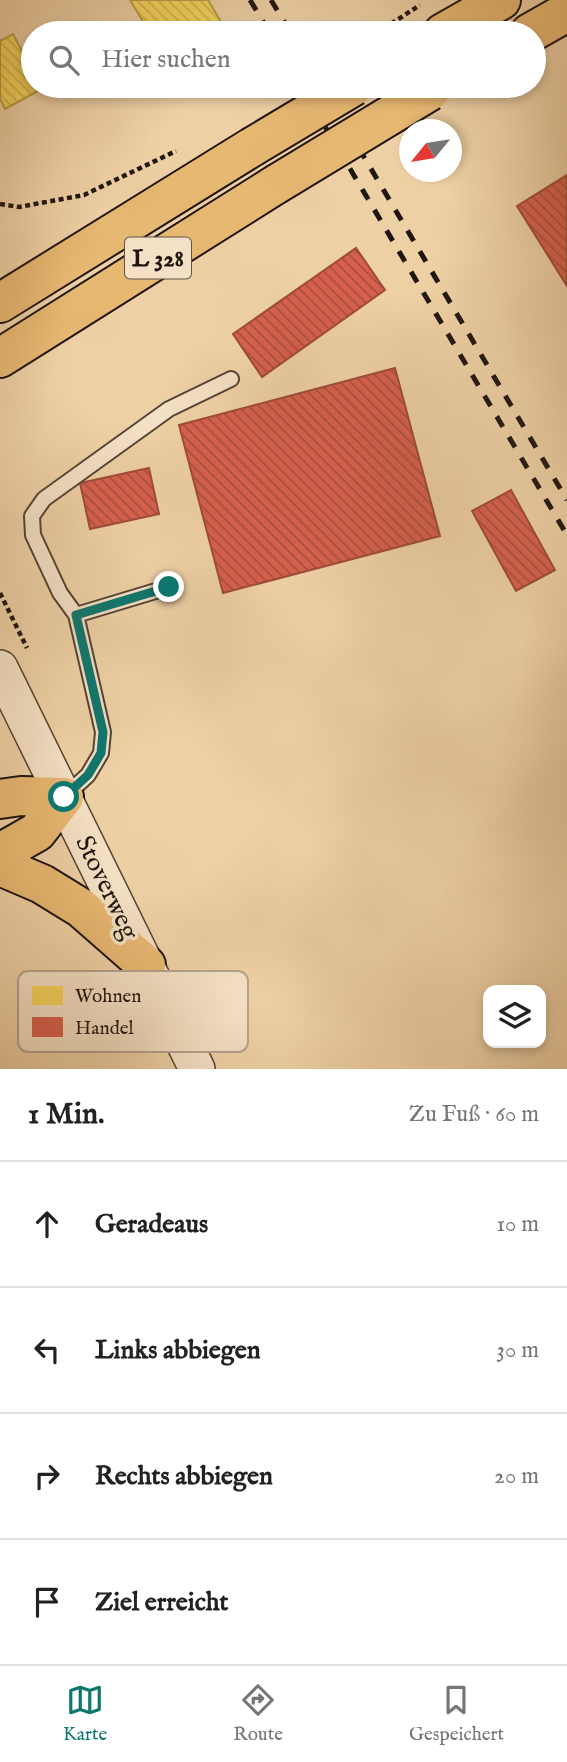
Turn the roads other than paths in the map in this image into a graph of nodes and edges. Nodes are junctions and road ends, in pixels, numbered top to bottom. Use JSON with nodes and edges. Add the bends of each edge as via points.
{"nodes":[{"id":1,"x":501,"y":0,"type":"edge"},
{"id":2,"x":567,"y":12,"type":"edge"},
{"id":3,"x":464,"y":21,"type":"edge"},
{"id":4,"x":546,"y":24,"type":"edge"},
{"id":5,"x":334,"y":98,"type":"edge"},
{"id":6,"x":419,"y":98,"type":"edge"},
{"id":7,"x":0,"y":303,"type":"edge"},
{"id":8,"x":0,"y":358,"type":"edge"},
{"id":9,"x":230,"y":379,"type":"dead end"},
{"id":10,"x":169,"y":587,"type":"dead end"},
{"id":11,"x":76,"y":615,"type":"junction"},
{"id":12,"x":0,"y":668,"type":"edge"},
{"id":13,"x":64,"y":797,"type":"junction"},
{"id":14,"x":0,"y":799,"type":"edge"},
{"id":15,"x":0,"y":853,"type":"edge"},
{"id":16,"x":0,"y":866,"type":"edge"},
{"id":17,"x":146,"y":965,"type":"junction"},
{"id":18,"x":149,"y":971,"type":"edge"},
{"id":19,"x":189,"y":1052,"type":"edge"},
{"id":20,"x":197,"y":1069,"type":"edge"}],
"edges":[{"from":1,"to":3,"type":"highway"},
{"from":2,"to":4,"type":"highway"},
{"from":5,"to":7,"type":"highway","number":"L 328","bridge":true},
{"from":6,"to":8,"type":"highway","number":"L 328","bridge":true},
{"from":9,"to":11,"type":"lane","via":[[169,409],[44,499],[32,516],[33,535],[60,593]]},
{"from":10,"to":11,"type":"lane"},
{"from":11,"to":13,"type":"lane","via":[[103,732],[101,753],[88,775]]},
{"from":12,"to":13,"type":"street","name":"Stoverweg"},
{"from":13,"to":14,"type":"highway"},
{"from":13,"to":15,"type":"highway","via":[[37,832]]},
{"from":13,"to":17,"type":"street","name":"Stoverweg"},
{"from":16,"to":17,"type":"highway","via":[[81,908]]},
{"from":17,"to":18,"type":"street","name":"Stoverweg"},
{"from":19,"to":20,"type":"street","name":"Stoverweg"}]}
